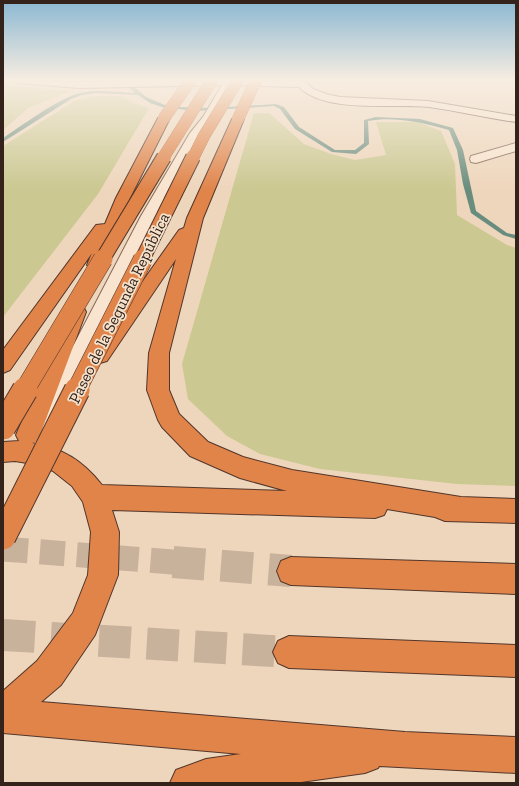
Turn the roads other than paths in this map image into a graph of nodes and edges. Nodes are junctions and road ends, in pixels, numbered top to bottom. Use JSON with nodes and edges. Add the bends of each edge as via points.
{"nodes":[{"id":1,"x":165,"y":117,"type":"edge"},
{"id":2,"x":199,"y":117,"type":"edge"},
{"id":3,"x":205,"y":117,"type":"edge"},
{"id":4,"x":211,"y":117,"type":"edge"},
{"id":5,"x":239,"y":117,"type":"edge"},
{"id":6,"x":502,"y":117,"type":"edge"},
{"id":7,"x":516,"y":119,"type":"edge"},
{"id":8,"x":516,"y":147,"type":"edge"},
{"id":9,"x":476,"y":160,"type":"dead end"},
{"id":10,"x":123,"y":198,"type":"junction"},
{"id":11,"x":195,"y":218,"type":"junction"},
{"id":12,"x":3,"y":365,"type":"edge"},
{"id":13,"x":22,"y":442,"type":"edge"},
{"id":14,"x":95,"y":497,"type":"junction"},
{"id":15,"x":460,"y":509,"type":"junction"},
{"id":16,"x":516,"y":511,"type":"edge"},
{"id":17,"x":3,"y":537,"type":"edge"},
{"id":18,"x":291,"y":571,"type":"tunnel mouth"},
{"id":19,"x":516,"y":579,"type":"edge"},
{"id":20,"x":289,"y":652,"type":"tunnel mouth"},
{"id":21,"x":516,"y":661,"type":"edge"},
{"id":22,"x":3,"y":713,"type":"edge"},
{"id":23,"x":3,"y":716,"type":"edge"},
{"id":24,"x":406,"y":750,"type":"junction"},
{"id":25,"x":516,"y":755,"type":"edge"},
{"id":26,"x":189,"y":783,"type":"edge"}],
"edges":[{"from":1,"to":10,"type":"highway","bridge":true},
{"from":2,"to":13,"type":"highway","name":"Paseo de la Segunda República","bridge":true,"via":[[149,181]]},
{"from":3,"to":13,"type":"street","via":[[149,216],[57,398]]},
{"from":4,"to":17,"type":"highway","name":"Paseo de la Segunda República","bridge":true},
{"from":5,"to":11,"type":"highway","bridge":true},
{"from":6,"to":7,"type":"street"},
{"from":8,"to":9,"type":"street"},
{"from":10,"to":12,"type":"highway"},
{"from":10,"to":13,"type":"highway"},
{"from":11,"to":13,"type":"highway"},
{"from":11,"to":15,"type":"highway","via":[[159,353],[158,390],[170,420],[199,449],[240,467],[292,481]]},
{"from":13,"to":14,"type":"highway","via":[[62,463],[81,478]]},
{"from":14,"to":15,"type":"highway"},
{"from":14,"to":22,"type":"highway","via":[[105,532],[103,575],[84,624],[49,672]]},
{"from":15,"to":16,"type":"highway"},
{"from":18,"to":19,"type":"highway"},
{"from":20,"to":21,"type":"highway"},
{"from":23,"to":24,"type":"highway"},
{"from":24,"to":25,"type":"highway"},
{"from":24,"to":26,"type":"highway","via":[[206,777]]}]}
